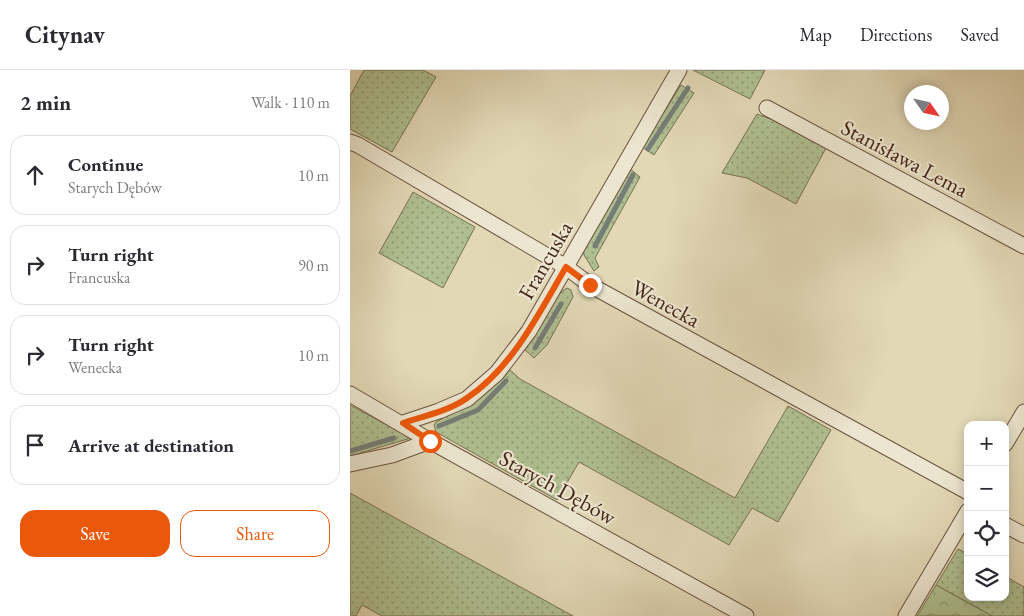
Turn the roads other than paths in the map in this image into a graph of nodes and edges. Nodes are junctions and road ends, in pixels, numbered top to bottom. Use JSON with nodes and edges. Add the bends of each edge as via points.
{"nodes":[{"id":1,"x":678,"y":70,"type":"edge"},
{"id":2,"x":767,"y":108,"type":"dead end"},
{"id":3,"x":350,"y":142,"type":"edge"},
{"id":4,"x":1024,"y":246,"type":"edge"},
{"id":5,"x":566,"y":267,"type":"junction"},
{"id":6,"x":350,"y":394,"type":"edge"},
{"id":7,"x":1024,"y":412,"type":"edge"},
{"id":8,"x":403,"y":423,"type":"junction"},
{"id":9,"x":1009,"y":437,"type":"edge"},
{"id":10,"x":430,"y":441,"type":"junction"},
{"id":11,"x":350,"y":464,"type":"edge"},
{"id":12,"x":964,"y":490,"type":"edge"},
{"id":13,"x":964,"y":518,"type":"edge"},
{"id":14,"x":1009,"y":527,"type":"edge"},
{"id":15,"x":1024,"y":535,"type":"edge"},
{"id":16,"x":746,"y":616,"type":"edge"},
{"id":17,"x":906,"y":616,"type":"edge"}],
"edges":[{"from":1,"to":5,"type":"street","name":"Francuska"},
{"from":2,"to":4,"type":"street","name":"Stanisława Lema"},
{"from":3,"to":5,"type":"street","name":"Wenecka"},
{"from":5,"to":8,"type":"street","name":"Francuska","via":[[529,331],[497,373],[467,399]]},
{"from":5,"to":12,"type":"street","name":"Wenecka","via":[[590,285]]},
{"from":6,"to":8,"type":"street","name":"Starych Dębów"},
{"from":7,"to":9,"type":"street"},
{"from":8,"to":10,"type":"street","name":"Starych Dębów"},
{"from":10,"to":11,"type":"street","via":[[392,455]]},
{"from":10,"to":16,"type":"street","name":"Starych Dębów"},
{"from":13,"to":17,"type":"street"},
{"from":14,"to":15,"type":"street"}]}
